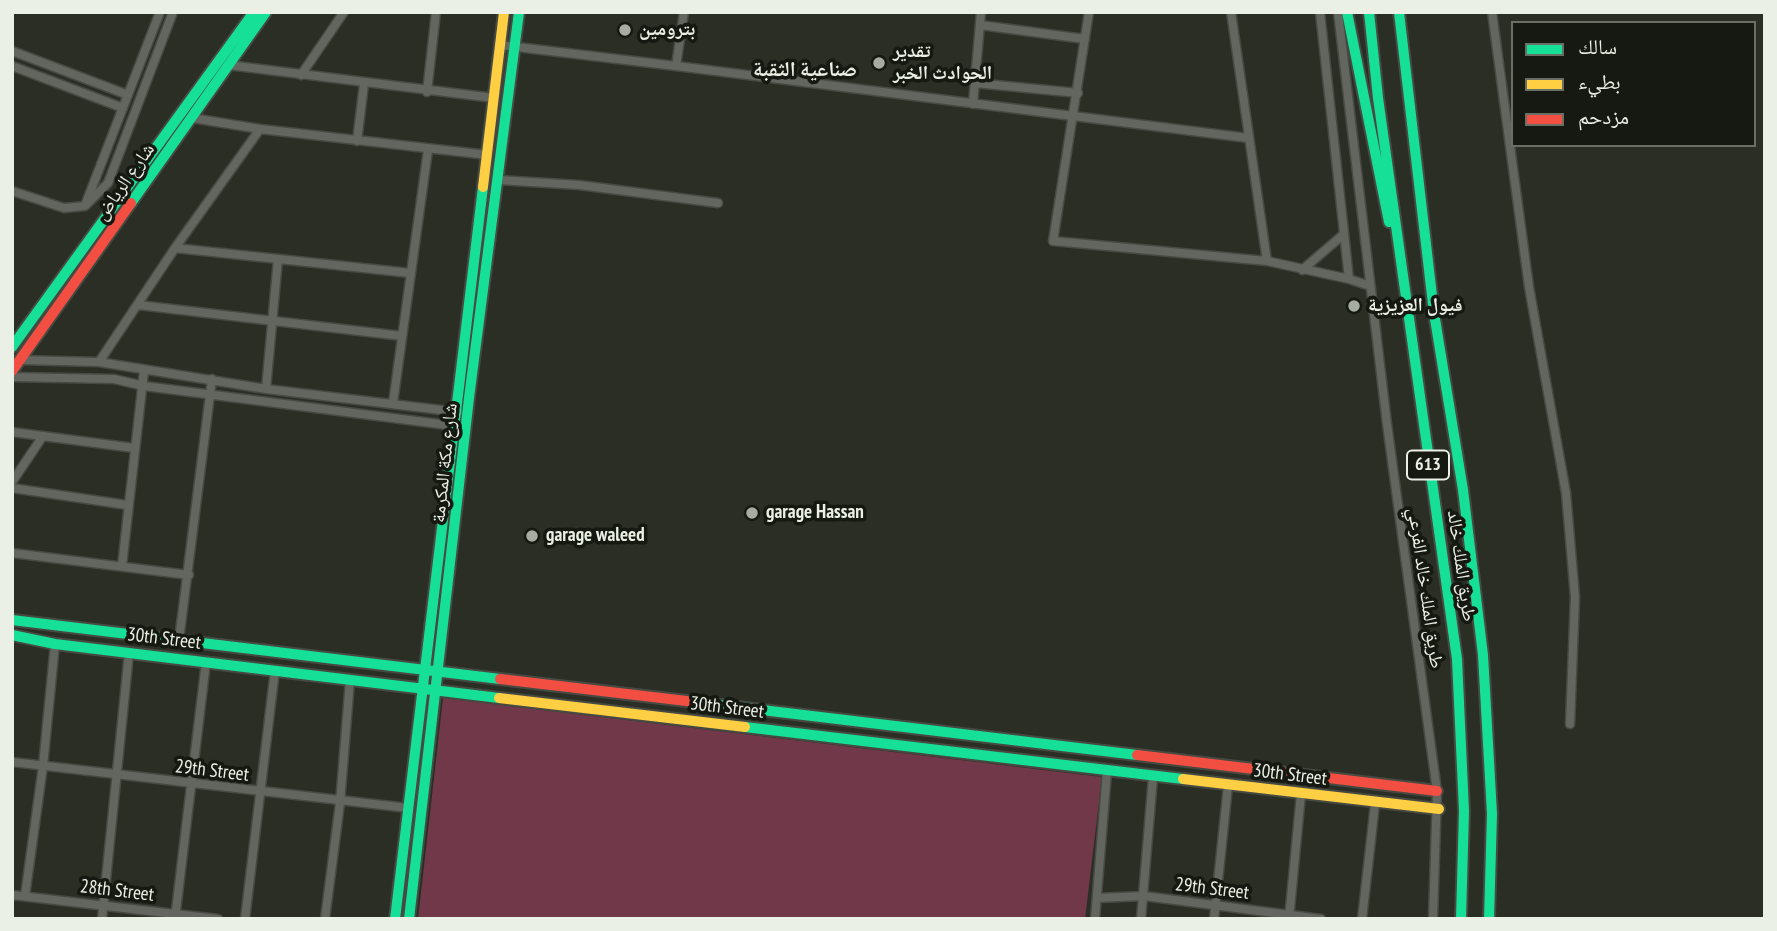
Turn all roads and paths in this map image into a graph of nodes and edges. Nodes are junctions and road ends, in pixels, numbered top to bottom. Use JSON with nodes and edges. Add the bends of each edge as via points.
{"nodes":[{"id":1,"x":160,"y":12,"type":"edge"},
{"id":2,"x":173,"y":12,"type":"edge"},
{"id":3,"x":254,"y":12,"type":"edge"},
{"id":4,"x":266,"y":12,"type":"edge"},
{"id":5,"x":344,"y":12,"type":"edge"},
{"id":6,"x":436,"y":12,"type":"edge"},
{"id":7,"x":505,"y":12,"type":"edge"},
{"id":8,"x":519,"y":12,"type":"edge"},
{"id":9,"x":684,"y":12,"type":"edge"},
{"id":10,"x":981,"y":12,"type":"edge"},
{"id":11,"x":1089,"y":12,"type":"edge"},
{"id":12,"x":1231,"y":12,"type":"edge"},
{"id":13,"x":1320,"y":12,"type":"edge"},
{"id":14,"x":1338,"y":12,"type":"edge"},
{"id":15,"x":1347,"y":12,"type":"edge"},
{"id":16,"x":1369,"y":12,"type":"edge"},
{"id":17,"x":1399,"y":12,"type":"edge"},
{"id":18,"x":1492,"y":12,"type":"edge"},
{"id":19,"x":980,"y":25,"type":"junction"},
{"id":20,"x":1085,"y":39,"type":"junction"},
{"id":21,"x":500,"y":45,"type":"junction"},
{"id":22,"x":514,"y":46,"type":"junction"},
{"id":23,"x":12,"y":51,"type":"edge"},
{"id":24,"x":228,"y":65,"type":"junction"},
{"id":25,"x":12,"y":66,"type":"edge"},
{"id":26,"x":676,"y":66,"type":"junction"},
{"id":27,"x":301,"y":75,"type":"junction"},
{"id":28,"x":975,"y":83,"type":"junction"},
{"id":29,"x":364,"y":84,"type":"junction"},
{"id":30,"x":427,"y":92,"type":"junction"},
{"id":31,"x":1078,"y":93,"type":"junction"},
{"id":32,"x":128,"y":95,"type":"junction"},
{"id":33,"x":494,"y":98,"type":"junction"},
{"id":34,"x":973,"y":104,"type":"junction"},
{"id":35,"x":123,"y":108,"type":"junction"},
{"id":36,"x":1074,"y":114,"type":"junction"},
{"id":37,"x":192,"y":118,"type":"junction"},
{"id":38,"x":260,"y":129,"type":"junction"},
{"id":39,"x":1248,"y":138,"type":"junction"},
{"id":40,"x":357,"y":141,"type":"junction"},
{"id":41,"x":428,"y":149,"type":"junction"},
{"id":42,"x":162,"y":150,"type":"junction"},
{"id":43,"x":488,"y":155,"type":"junction"},
{"id":44,"x":499,"y":180,"type":"junction"},
{"id":45,"x":12,"y":191,"type":"edge"},
{"id":46,"x":718,"y":203,"type":"dead end"},
{"id":47,"x":85,"y":206,"type":"junction"},
{"id":48,"x":1344,"y":234,"type":"junction"},
{"id":49,"x":175,"y":248,"type":"junction"},
{"id":50,"x":278,"y":259,"type":"junction"},
{"id":51,"x":1267,"y":261,"type":"junction"},
{"id":52,"x":1302,"y":270,"type":"junction"},
{"id":53,"x":410,"y":273,"type":"junction"},
{"id":54,"x":1349,"y":279,"type":"junction"},
{"id":55,"x":1370,"y":286,"type":"junction"},
{"id":56,"x":138,"y":305,"type":"junction"},
{"id":57,"x":1408,"y":308,"type":"junction"},
{"id":58,"x":274,"y":320,"type":"junction"},
{"id":59,"x":402,"y":336,"type":"junction"},
{"id":60,"x":12,"y":347,"type":"edge"},
{"id":61,"x":20,"y":360,"type":"junction"},
{"id":62,"x":99,"y":362,"type":"junction"},
{"id":63,"x":12,"y":371,"type":"edge"},
{"id":64,"x":145,"y":371,"type":"junction"},
{"id":65,"x":12,"y":377,"type":"edge"},
{"id":66,"x":212,"y":379,"type":"junction"},
{"id":67,"x":144,"y":386,"type":"junction"},
{"id":68,"x":266,"y":388,"type":"junction"},
{"id":69,"x":209,"y":394,"type":"junction"},
{"id":70,"x":393,"y":403,"type":"junction"},
{"id":71,"x":456,"y":412,"type":"junction"},
{"id":72,"x":467,"y":415,"type":"junction"},
{"id":73,"x":455,"y":426,"type":"junction"},
{"id":74,"x":12,"y":432,"type":"edge"},
{"id":75,"x":43,"y":436,"type":"junction"},
{"id":76,"x":134,"y":447,"type":"junction"},
{"id":77,"x":12,"y":482,"type":"edge"},
{"id":78,"x":12,"y":488,"type":"edge"},
{"id":79,"x":127,"y":506,"type":"junction"},
{"id":80,"x":12,"y":552,"type":"edge"},
{"id":81,"x":122,"y":566,"type":"junction"},
{"id":82,"x":189,"y":575,"type":"junction"},
{"id":83,"x":12,"y":620,"type":"edge"},
{"id":84,"x":12,"y":635,"type":"edge"},
{"id":85,"x":179,"y":640,"type":"junction"},
{"id":86,"x":55,"y":644,"type":"junction"},
{"id":87,"x":129,"y":653,"type":"junction"},
{"id":88,"x":206,"y":662,"type":"junction"},
{"id":89,"x":275,"y":670,"type":"junction"},
{"id":90,"x":423,"y":671,"type":"junction"},
{"id":91,"x":439,"y":673,"type":"junction"},
{"id":92,"x":350,"y":680,"type":"junction"},
{"id":93,"x":421,"y":688,"type":"junction"},
{"id":94,"x":437,"y":690,"type":"junction"},
{"id":95,"x":1570,"y":724,"type":"dead end"},
{"id":96,"x":12,"y":762,"type":"edge"},
{"id":97,"x":43,"y":766,"type":"junction"},
{"id":98,"x":1107,"y":771,"type":"junction"},
{"id":99,"x":118,"y":775,"type":"junction"},
{"id":100,"x":1153,"y":777,"type":"junction"},
{"id":101,"x":191,"y":784,"type":"junction"},
{"id":102,"x":1228,"y":786,"type":"junction"},
{"id":103,"x":259,"y":792,"type":"junction"},
{"id":104,"x":1437,"y":792,"type":"junction"},
{"id":105,"x":1301,"y":794,"type":"junction"},
{"id":106,"x":340,"y":803,"type":"junction"},
{"id":107,"x":1375,"y":804,"type":"junction"},
{"id":108,"x":408,"y":808,"type":"junction"},
{"id":109,"x":1439,"y":809,"type":"junction"},
{"id":110,"x":12,"y":895,"type":"edge"},
{"id":111,"x":25,"y":896,"type":"junction"},
{"id":112,"x":1144,"y":896,"type":"junction"},
{"id":113,"x":1097,"y":898,"type":"junction"},
{"id":114,"x":104,"y":905,"type":"junction"},
{"id":115,"x":1215,"y":906,"type":"junction"},
{"id":116,"x":175,"y":916,"type":"edge"},
{"id":117,"x":1289,"y":917,"type":"edge"},
{"id":118,"x":102,"y":919,"type":"edge"},
{"id":119,"x":218,"y":919,"type":"edge"},
{"id":120,"x":245,"y":919,"type":"edge"},
{"id":121,"x":325,"y":919,"type":"edge"},
{"id":122,"x":395,"y":919,"type":"edge"},
{"id":123,"x":410,"y":919,"type":"edge"},
{"id":124,"x":1095,"y":919,"type":"edge"},
{"id":125,"x":1141,"y":919,"type":"edge"},
{"id":126,"x":1214,"y":919,"type":"edge"},
{"id":127,"x":1321,"y":919,"type":"edge"},
{"id":128,"x":1362,"y":919,"type":"edge"},
{"id":129,"x":1433,"y":919,"type":"edge"},
{"id":130,"x":1461,"y":919,"type":"edge"},
{"id":131,"x":1489,"y":919,"type":"edge"}],
"edges":[{"from":1,"to":32,"type":"street"},
{"from":2,"to":47,"type":"street","via":[[108,183]]},
{"from":3,"to":42,"type":"main road","name":"شارع الرياض"},
{"from":4,"to":24,"type":"main road","name":"شارع الرياض"},
{"from":5,"to":27,"type":"street"},
{"from":6,"to":30,"type":"street"},
{"from":7,"to":21,"type":"main road","name":"شارع مكة المكرمة"},
{"from":8,"to":22,"type":"main road","name":"شارع مكة المكرمة"},
{"from":9,"to":26,"type":"street"},
{"from":10,"to":19,"type":"street"},
{"from":11,"to":20,"type":"street"},
{"from":12,"to":39,"type":"street"},
{"from":13,"to":48,"type":"street"},
{"from":14,"to":55,"type":"street","name":"طريق الملك خالد الفرعي"},
{"from":15,"to":57,"type":"main road"},
{"from":16,"to":57,"type":"main road","name":"طريق الملك خالد","number":"613"},
{"from":17,"to":131,"type":"main road","name":"طريق الملك خالد","number":"613","via":[[1434,313],[1483,655],[1492,814]]},
{"from":18,"to":95,"type":"street","via":[[1530,287],[1566,493],[1574,597]]},
{"from":19,"to":20,"type":"street"},
{"from":19,"to":28,"type":"street"},
{"from":20,"to":31,"type":"street"},
{"from":21,"to":22,"type":"street"},
{"from":21,"to":33,"type":"main road","name":"شارع مكة المكرمة"},
{"from":22,"to":26,"type":"street"},
{"from":22,"to":44,"type":"main road","name":"شارع مكة المكرمة"},
{"from":23,"to":32,"type":"street"},
{"from":24,"to":27,"type":"street"},
{"from":24,"to":37,"type":"main road","name":"شارع الرياض"},
{"from":25,"to":35,"type":"street"},
{"from":26,"to":34,"type":"street"},
{"from":27,"to":29,"type":"street"},
{"from":28,"to":31,"type":"street"},
{"from":28,"to":34,"type":"street"},
{"from":29,"to":30,"type":"street"},
{"from":29,"to":40,"type":"street"},
{"from":30,"to":33,"type":"street"},
{"from":31,"to":36,"type":"street"},
{"from":32,"to":35,"type":"street"},
{"from":33,"to":43,"type":"main road","name":"شارع مكة المكرمة"},
{"from":34,"to":36,"type":"street"},
{"from":35,"to":47,"type":"street"},
{"from":36,"to":39,"type":"street"},
{"from":36,"to":51,"type":"street","via":[[1053,241]]},
{"from":37,"to":38,"type":"street"},
{"from":37,"to":42,"type":"main road","name":"شارع الرياض"},
{"from":38,"to":40,"type":"street"},
{"from":38,"to":49,"type":"street"},
{"from":39,"to":51,"type":"street"},
{"from":40,"to":41,"type":"street"},
{"from":41,"to":43,"type":"street"},
{"from":41,"to":53,"type":"street"},
{"from":42,"to":60,"type":"main road","name":"شارع الرياض"},
{"from":42,"to":61,"type":"main road","name":"شارع الرياض"},
{"from":43,"to":71,"type":"main road","name":"شارع مكة المكرمة"},
{"from":44,"to":46,"type":"street"},
{"from":44,"to":72,"type":"main road","name":"شارع مكة المكرمة"},
{"from":45,"to":47,"type":"street","via":[[64,208]]},
{"from":48,"to":52,"type":"street"},
{"from":48,"to":54,"type":"street"},
{"from":49,"to":50,"type":"street"},
{"from":49,"to":56,"type":"street"},
{"from":50,"to":53,"type":"street"},
{"from":50,"to":58,"type":"street"},
{"from":51,"to":52,"type":"street"},
{"from":52,"to":54,"type":"street"},
{"from":53,"to":59,"type":"street"},
{"from":54,"to":55,"type":"street"},
{"from":55,"to":104,"type":"street","name":"طريق الملك خالد الفرعي"},
{"from":56,"to":58,"type":"street"},
{"from":56,"to":62,"type":"street"},
{"from":57,"to":130,"type":"main road","name":"طريق الملك خالد","number":"613","via":[[1457,659],[1464,811]]},
{"from":58,"to":59,"type":"street"},
{"from":58,"to":68,"type":"street"},
{"from":59,"to":70,"type":"street"},
{"from":61,"to":62,"type":"street"},
{"from":61,"to":63,"type":"main road","name":"شارع الرياض"},
{"from":62,"to":64,"type":"street"},
{"from":64,"to":66,"type":"street"},
{"from":64,"to":67,"type":"street"},
{"from":65,"to":67,"type":"street","via":[[114,379]]},
{"from":66,"to":68,"type":"street"},
{"from":66,"to":69,"type":"street"},
{"from":67,"to":69,"type":"street"},
{"from":67,"to":76,"type":"street"},
{"from":68,"to":70,"type":"street"},
{"from":69,"to":73,"type":"street"},
{"from":69,"to":82,"type":"street"},
{"from":70,"to":71,"type":"street"},
{"from":71,"to":72,"type":"street"},
{"from":71,"to":73,"type":"main road","name":"شارع مكة المكرمة"},
{"from":72,"to":91,"type":"main road","name":"شارع مكة المكرمة"},
{"from":73,"to":90,"type":"main road","name":"شارع مكة المكرمة"},
{"from":74,"to":75,"type":"street"},
{"from":75,"to":76,"type":"street"},
{"from":75,"to":77,"type":"street"},
{"from":76,"to":79,"type":"street"},
{"from":78,"to":79,"type":"street"},
{"from":79,"to":81,"type":"street"},
{"from":80,"to":81,"type":"street"},
{"from":81,"to":82,"type":"street"},
{"from":82,"to":85,"type":"street"},
{"from":83,"to":85,"type":"main road","name":"30th Street"},
{"from":84,"to":86,"type":"main road","name":"30th Street"},
{"from":85,"to":90,"type":"main road","name":"30th Street"},
{"from":86,"to":87,"type":"main road","name":"30th Street"},
{"from":86,"to":97,"type":"street"},
{"from":87,"to":88,"type":"main road","name":"30th Street"},
{"from":87,"to":99,"type":"street"},
{"from":88,"to":89,"type":"main road","name":"30th Street"},
{"from":88,"to":101,"type":"street"},
{"from":89,"to":92,"type":"main road","name":"30th Street"},
{"from":89,"to":103,"type":"street"},
{"from":90,"to":91,"type":"main road","name":"30th Street"},
{"from":90,"to":93,"type":"main road","name":"شارع مكة المكرمة"},
{"from":91,"to":94,"type":"main road","name":"شارع مكة المكرمة"},
{"from":91,"to":104,"type":"main road","name":"30th Street"},
{"from":92,"to":93,"type":"main road","name":"30th Street"},
{"from":92,"to":106,"type":"street"},
{"from":93,"to":94,"type":"main road","name":"30th Street"},
{"from":93,"to":108,"type":"main road","name":"شارع مكة المكرمة"},
{"from":94,"to":98,"type":"main road","name":"30th Street"},
{"from":94,"to":123,"type":"main road","name":"شارع مكة المكرمة"},
{"from":96,"to":97,"type":"street","name":"29th Street"},
{"from":97,"to":99,"type":"street","name":"29th Street"},
{"from":97,"to":111,"type":"street"},
{"from":98,"to":100,"type":"main road","name":"30th Street"},
{"from":98,"to":113,"type":"street"},
{"from":99,"to":101,"type":"street","name":"29th Street"},
{"from":99,"to":114,"type":"street"},
{"from":100,"to":102,"type":"main road","name":"30th Street"},
{"from":100,"to":112,"type":"street"},
{"from":101,"to":103,"type":"street","name":"29th Street"},
{"from":101,"to":116,"type":"street"},
{"from":102,"to":105,"type":"main road","name":"30th Street"},
{"from":102,"to":115,"type":"street"},
{"from":103,"to":106,"type":"street","name":"29th Street"},
{"from":103,"to":120,"type":"street"},
{"from":104,"to":109,"type":"street","name":"طريق الملك خالد الفرعي"},
{"from":105,"to":107,"type":"main road","name":"30th Street"},
{"from":105,"to":117,"type":"street"},
{"from":106,"to":108,"type":"street","name":"29th Street"},
{"from":106,"to":121,"type":"street"},
{"from":107,"to":109,"type":"main road","name":"30th Street"},
{"from":107,"to":128,"type":"street"},
{"from":108,"to":122,"type":"main road","name":"شارع مكة المكرمة"},
{"from":109,"to":129,"type":"street","name":"طريق الملك خالد الفرعي"},
{"from":110,"to":111,"type":"street","name":"28th Street"},
{"from":111,"to":114,"type":"street","name":"28th Street"},
{"from":112,"to":113,"type":"street","name":"29th Street"},
{"from":112,"to":115,"type":"street","name":"29th Street"},
{"from":112,"to":125,"type":"street"},
{"from":113,"to":124,"type":"street"},
{"from":114,"to":116,"type":"street","name":"28th Street"},
{"from":114,"to":118,"type":"street"},
{"from":115,"to":117,"type":"street","name":"29th Street"},
{"from":115,"to":126,"type":"street"},
{"from":116,"to":119,"type":"street","name":"28th Street"},
{"from":117,"to":127,"type":"street","name":"29th Street"}]}
